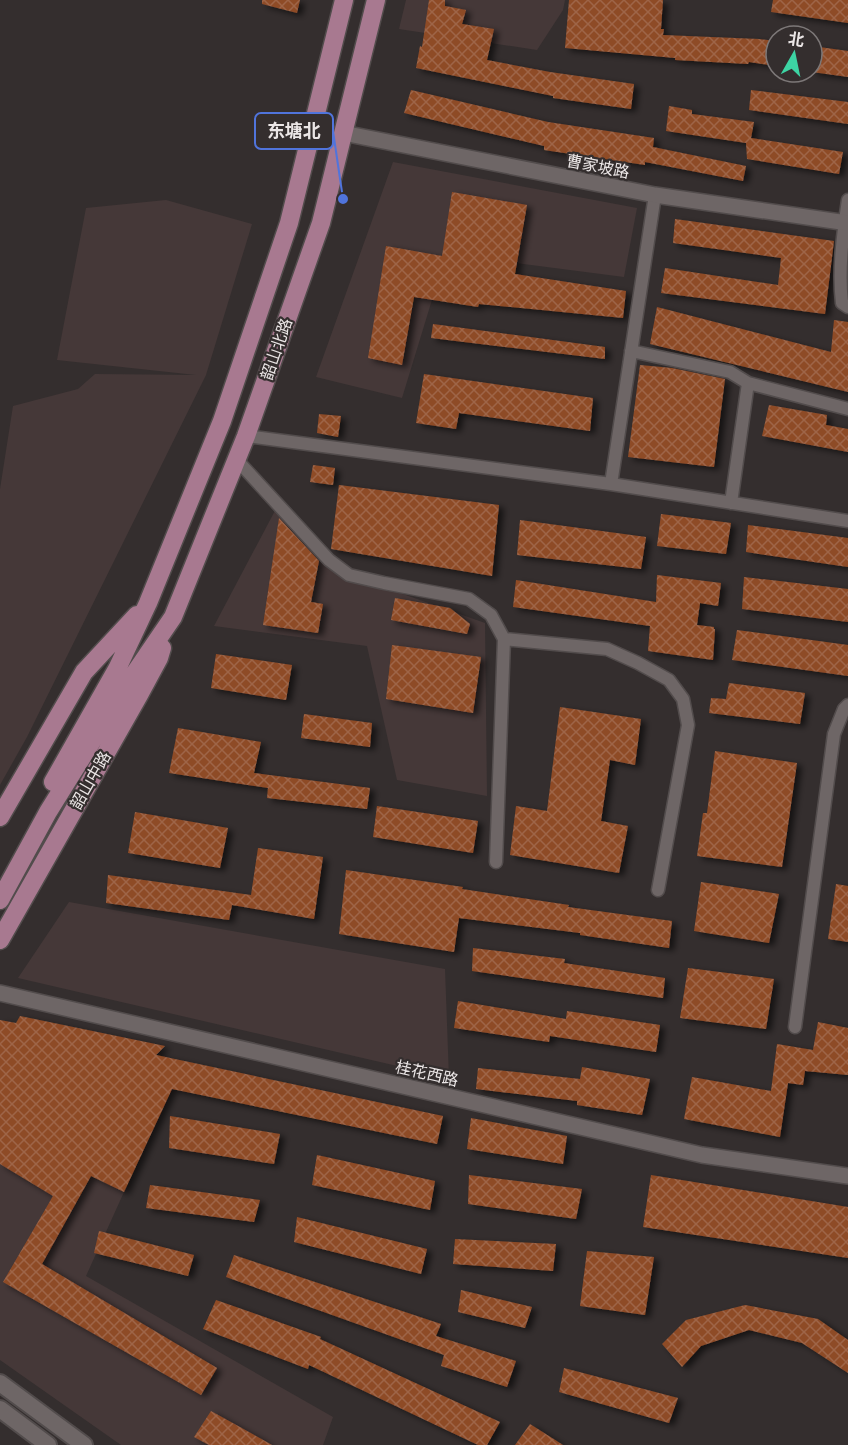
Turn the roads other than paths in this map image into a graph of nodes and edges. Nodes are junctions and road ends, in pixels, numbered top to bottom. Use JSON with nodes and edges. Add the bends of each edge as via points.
{"nodes":[{"id":1,"x":344,"y":0,"type":"edge"},
{"id":2,"x":376,"y":0,"type":"edge"},
{"id":3,"x":343,"y":133,"type":"junction"},
{"id":4,"x":655,"y":195,"type":"junction"},
{"id":5,"x":848,"y":200,"type":"edge"},
{"id":6,"x":846,"y":223,"type":"edge"},
{"id":7,"x":848,"y":307,"type":"edge"},
{"id":8,"x":631,"y":351,"type":"junction"},
{"id":9,"x":748,"y":383,"type":"junction"},
{"id":10,"x":848,"y":409,"type":"edge"},
{"id":11,"x":246,"y":436,"type":"junction"},
{"id":12,"x":236,"y":459,"type":"junction"},
{"id":13,"x":611,"y":484,"type":"junction"},
{"id":14,"x":731,"y":503,"type":"junction"},
{"id":15,"x":848,"y":520,"type":"edge"},
{"id":16,"x":148,"y":603,"type":"junction"},
{"id":17,"x":173,"y":617,"type":"junction"},
{"id":18,"x":504,"y":639,"type":"junction"},
{"id":19,"x":124,"y":674,"type":"junction"},
{"id":20,"x":848,"y":705,"type":"edge"},
{"id":21,"x":0,"y":817,"type":"edge"},
{"id":22,"x":496,"y":862,"type":"dead end"},
{"id":23,"x":0,"y":878,"type":"edge"},
{"id":24,"x":658,"y":890,"type":"dead end"},
{"id":25,"x":0,"y":900,"type":"edge"},
{"id":26,"x":0,"y":940,"type":"edge"},
{"id":27,"x":0,"y":993,"type":"edge"},
{"id":28,"x":795,"y":1027,"type":"dead end"},
{"id":29,"x":848,"y":1176,"type":"edge"},
{"id":30,"x":0,"y":1383,"type":"edge"},
{"id":31,"x":0,"y":1409,"type":"edge"},
{"id":32,"x":48,"y":1445,"type":"edge"},
{"id":33,"x":84,"y":1445,"type":"edge"}],
"edges":[{"from":1,"to":16,"type":"main road","name":"韶山北路","via":[[289,224],[222,421]]},
{"from":2,"to":3,"type":"main road","name":"韶山北路"},
{"from":3,"to":4,"type":"street","name":"曹家坡路"},
{"from":3,"to":11,"type":"main road","name":"韶山北路","via":[[321,223]]},
{"from":4,"to":6,"type":"street","name":"曹家坡路"},
{"from":4,"to":8,"type":"street"},
{"from":5,"to":6,"type":"street"},
{"from":6,"to":7,"type":"street","via":[[840,290],[842,303]]},
{"from":8,"to":9,"type":"street","via":[[730,372]]},
{"from":8,"to":13,"type":"street"},
{"from":9,"to":10,"type":"street"},
{"from":9,"to":14,"type":"street"},
{"from":11,"to":12,"type":"main road","name":"韶山北路"},
{"from":11,"to":13,"type":"street"},
{"from":12,"to":17,"type":"main road","name":"韶山北路"},
{"from":12,"to":18,"type":"street","via":[[329,560],[349,575],[469,599],[491,615]]},
{"from":13,"to":14,"type":"street"},
{"from":14,"to":15,"type":"street"},
{"from":16,"to":19,"type":"main road","name":"韶山北路"},
{"from":16,"to":21,"type":"main road","via":[[84,672]]},
{"from":17,"to":19,"type":"main road","name":"韶山北路"},
{"from":17,"to":26,"type":"main road","name":"韶山中路","via":[[159,658]]},
{"from":18,"to":22,"type":"street"},
{"from":18,"to":24,"type":"street","via":[[607,649],[669,681],[683,699],[688,725]]},
{"from":19,"to":23,"type":"main road","name":"韶山中路"},
{"from":19,"to":25,"type":"main road","name":"韶山中路"},
{"from":20,"to":28,"type":"street","via":[[834,734]]},
{"from":27,"to":29,"type":"street","name":"桂花西路","via":[[702,1155]]},
{"from":30,"to":33,"type":"main road"},
{"from":31,"to":32,"type":"main road"}]}
